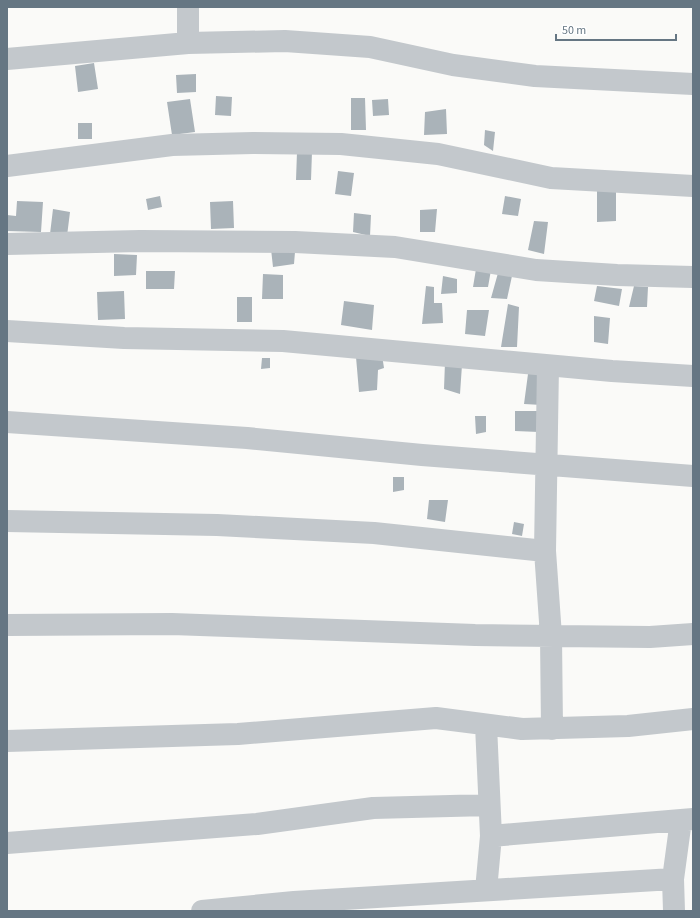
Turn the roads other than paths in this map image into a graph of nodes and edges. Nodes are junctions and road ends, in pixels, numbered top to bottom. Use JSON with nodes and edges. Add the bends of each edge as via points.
{"nodes":[{"id":1,"x":188,"y":7,"type":"edge"},
{"id":2,"x":188,"y":44,"type":"junction"},
{"id":3,"x":7,"y":59,"type":"edge"},
{"id":4,"x":693,"y":84,"type":"edge"},
{"id":5,"x":7,"y":166,"type":"edge"},
{"id":6,"x":693,"y":186,"type":"edge"},
{"id":7,"x":7,"y":244,"type":"edge"},
{"id":8,"x":693,"y":277,"type":"edge"},
{"id":9,"x":7,"y":331,"type":"edge"},
{"id":10,"x":548,"y":366,"type":"junction"},
{"id":11,"x":693,"y":376,"type":"edge"},
{"id":12,"x":7,"y":422,"type":"edge"},
{"id":13,"x":546,"y":464,"type":"junction"},
{"id":14,"x":693,"y":476,"type":"edge"},
{"id":15,"x":7,"y":521,"type":"edge"},
{"id":16,"x":545,"y":551,"type":"junction"},
{"id":17,"x":7,"y":625,"type":"edge"},
{"id":18,"x":693,"y":634,"type":"edge"},
{"id":19,"x":551,"y":636,"type":"junction"},
{"id":20,"x":693,"y":719,"type":"edge"},
{"id":21,"x":486,"y":725,"type":"junction"},
{"id":22,"x":552,"y":728,"type":"junction"},
{"id":23,"x":7,"y":741,"type":"edge"},
{"id":24,"x":489,"y":805,"type":"junction"},
{"id":25,"x":687,"y":820,"type":"edge"},
{"id":26,"x":491,"y":836,"type":"junction"},
{"id":27,"x":7,"y":843,"type":"edge"},
{"id":28,"x":673,"y":879,"type":"junction"},
{"id":29,"x":486,"y":890,"type":"junction"},
{"id":30,"x":202,"y":911,"type":"edge"},
{"id":31,"x":674,"y":911,"type":"edge"}],
"edges":[{"from":1,"to":2,"type":"street"},
{"from":2,"to":3,"type":"street"},
{"from":2,"to":4,"type":"street","via":[[285,41],[370,47],[452,65],[535,76]]},
{"from":5,"to":6,"type":"street","via":[[172,145],[341,144],[438,154],[551,178]]},
{"from":7,"to":8,"type":"street","via":[[147,241],[295,242],[379,246],[536,270]]},
{"from":9,"to":10,"type":"street","via":[[124,338],[283,341]]},
{"from":10,"to":11,"type":"street"},
{"from":10,"to":13,"type":"street"},
{"from":12,"to":13,"type":"street","via":[[247,438]]},
{"from":13,"to":14,"type":"street"},
{"from":13,"to":16,"type":"street"},
{"from":15,"to":16,"type":"street","via":[[217,525],[374,533]]},
{"from":16,"to":19,"type":"street"},
{"from":17,"to":19,"type":"street","via":[[172,624]]},
{"from":18,"to":19,"type":"street","via":[[650,637]]},
{"from":19,"to":22,"type":"street"},
{"from":20,"to":22,"type":"street","via":[[628,726]]},
{"from":21,"to":22,"type":"street","via":[[522,729]]},
{"from":21,"to":23,"type":"street","via":[[436,718],[238,734]]},
{"from":21,"to":24,"type":"street"},
{"from":24,"to":26,"type":"street"},
{"from":24,"to":27,"type":"street","via":[[373,808],[257,824]]},
{"from":25,"to":26,"type":"street"},
{"from":25,"to":28,"type":"street"},
{"from":26,"to":29,"type":"street"},
{"from":28,"to":29,"type":"street"},
{"from":28,"to":31,"type":"street"},
{"from":29,"to":30,"type":"street","via":[[294,902]]}]}
